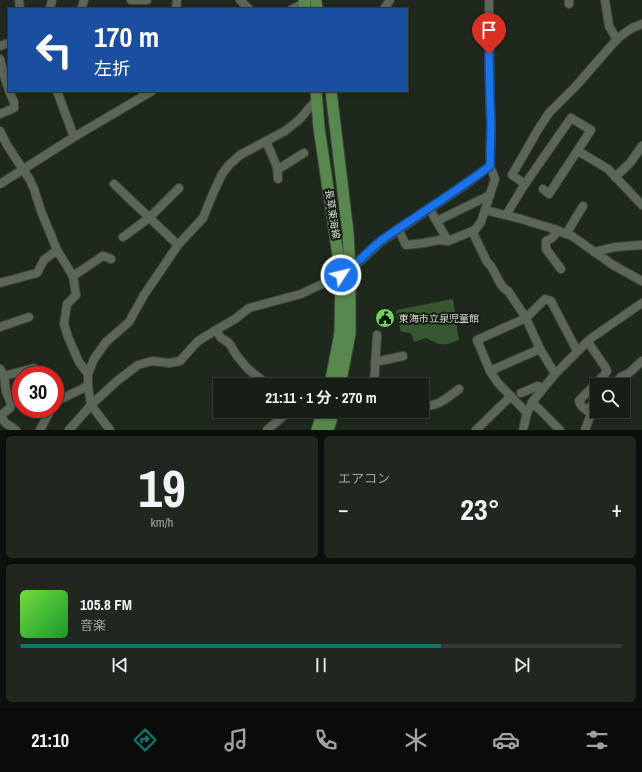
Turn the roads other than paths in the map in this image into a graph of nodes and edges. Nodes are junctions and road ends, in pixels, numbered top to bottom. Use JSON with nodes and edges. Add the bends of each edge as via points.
{"nodes":[{"id":1,"x":131,"y":0,"type":"edge"},
{"id":2,"x":147,"y":0,"type":"edge"},
{"id":3,"x":240,"y":0,"type":"edge"},
{"id":4,"x":489,"y":0,"type":"edge"},
{"id":5,"x":605,"y":0,"type":"edge"},
{"id":6,"x":306,"y":3,"type":"edge"},
{"id":7,"x":248,"y":8,"type":"edge"},
{"id":8,"x":294,"y":8,"type":"edge"},
{"id":9,"x":642,"y":24,"type":"edge"},
{"id":10,"x":617,"y":40,"type":"junction"},
{"id":11,"x":0,"y":59,"type":"edge"},
{"id":12,"x":8,"y":87,"type":"edge"},
{"id":13,"x":10,"y":92,"type":"edge"},
{"id":14,"x":57,"y":92,"type":"edge"},
{"id":15,"x":150,"y":92,"type":"edge"},
{"id":16,"x":331,"y":92,"type":"edge"},
{"id":17,"x":317,"y":96,"type":"edge"},
{"id":18,"x":0,"y":114,"type":"edge"},
{"id":19,"x":0,"y":131,"type":"edge"},
{"id":20,"x":74,"y":137,"type":"junction"},
{"id":21,"x":266,"y":141,"type":"junction"},
{"id":22,"x":642,"y":148,"type":"edge"},
{"id":23,"x":578,"y":151,"type":"junction"},
{"id":24,"x":304,"y":153,"type":"dead end"},
{"id":25,"x":490,"y":166,"type":"junction"},
{"id":26,"x":277,"y":167,"type":"junction"},
{"id":27,"x":22,"y":170,"type":"junction"},
{"id":28,"x":615,"y":177,"type":"junction"},
{"id":29,"x":278,"y":179,"type":"dead end"},
{"id":30,"x":0,"y":184,"type":"edge"},
{"id":31,"x":114,"y":184,"type":"dead end"},
{"id":32,"x":526,"y":184,"type":"junction"},
{"id":33,"x":179,"y":188,"type":"dead end"},
{"id":34,"x":543,"y":189,"type":"dead end"},
{"id":35,"x":490,"y":195,"type":"junction"},
{"id":36,"x":642,"y":205,"type":"edge"},
{"id":37,"x":583,"y":206,"type":"dead end"},
{"id":38,"x":429,"y":208,"type":"junction"},
{"id":39,"x":485,"y":210,"type":"junction"},
{"id":40,"x":506,"y":215,"type":"junction"},
{"id":41,"x":150,"y":218,"type":"junction"},
{"id":42,"x":437,"y":222,"type":"junction"},
{"id":43,"x":398,"y":229,"type":"junction"},
{"id":44,"x":558,"y":230,"type":"junction"},
{"id":45,"x":472,"y":231,"type":"junction"},
{"id":46,"x":566,"y":234,"type":"junction"},
{"id":47,"x":123,"y":237,"type":"dead end"},
{"id":48,"x":448,"y":241,"type":"junction"},
{"id":49,"x":178,"y":245,"type":"junction"},
{"id":50,"x":642,"y":245,"type":"edge"},
{"id":51,"x":57,"y":250,"type":"junction"},
{"id":52,"x":594,"y":252,"type":"junction"},
{"id":53,"x":111,"y":259,"type":"dead end"},
{"id":54,"x":561,"y":269,"type":"dead end"},
{"id":55,"x":346,"y":272,"type":"junction"},
{"id":56,"x":73,"y":276,"type":"junction"},
{"id":57,"x":642,"y":281,"type":"edge"},
{"id":58,"x":0,"y":283,"type":"edge"},
{"id":59,"x":642,"y":303,"type":"edge"},
{"id":60,"x":29,"y":317,"type":"dead end"},
{"id":61,"x":526,"y":318,"type":"junction"},
{"id":62,"x":0,"y":328,"type":"edge"},
{"id":63,"x":216,"y":330,"type":"junction"},
{"id":64,"x":377,"y":334,"type":"dead end"},
{"id":65,"x":588,"y":342,"type":"junction"},
{"id":66,"x":540,"y":349,"type":"junction"},
{"id":67,"x":577,"y":351,"type":"junction"},
{"id":68,"x":403,"y":356,"type":"dead end"},
{"id":69,"x":642,"y":361,"type":"edge"},
{"id":70,"x":376,"y":362,"type":"junction"},
{"id":71,"x":12,"y":371,"type":"edge"},
{"id":72,"x":490,"y":371,"type":"junction"},
{"id":73,"x":2,"y":372,"type":"edge"},
{"id":74,"x":88,"y":374,"type":"junction"},
{"id":75,"x":555,"y":374,"type":"junction"},
{"id":76,"x":259,"y":378,"type":"edge"},
{"id":77,"x":331,"y":378,"type":"edge"},
{"id":78,"x":341,"y":378,"type":"edge"},
{"id":79,"x":375,"y":378,"type":"edge"},
{"id":80,"x":620,"y":378,"type":"edge"},
{"id":81,"x":88,"y":386,"type":"junction"},
{"id":82,"x":543,"y":388,"type":"junction"},
{"id":83,"x":459,"y":389,"type":"dead end"},
{"id":84,"x":521,"y":392,"type":"dead end"},
{"id":85,"x":511,"y":396,"type":"junction"},
{"id":86,"x":64,"y":398,"type":"edge"},
{"id":87,"x":532,"y":402,"type":"junction"},
{"id":88,"x":91,"y":405,"type":"junction"},
{"id":89,"x":429,"y":406,"type":"edge"},
{"id":90,"x":590,"y":407,"type":"edge"},
{"id":91,"x":587,"y":410,"type":"junction"},
{"id":92,"x":527,"y":412,"type":"junction"},
{"id":93,"x":46,"y":418,"type":"edge"},
{"id":94,"x":281,"y":418,"type":"edge"},
{"id":95,"x":321,"y":418,"type":"edge"},
{"id":96,"x":332,"y":418,"type":"edge"},
{"id":97,"x":17,"y":419,"type":"dead end"},
{"id":98,"x":14,"y":428,"type":"edge"},
{"id":99,"x":587,"y":429,"type":"edge"},
{"id":100,"x":40,"y":430,"type":"edge"},
{"id":101,"x":69,"y":430,"type":"edge"},
{"id":102,"x":110,"y":430,"type":"edge"},
{"id":103,"x":267,"y":430,"type":"edge"},
{"id":104,"x":317,"y":430,"type":"edge"},
{"id":105,"x":328,"y":430,"type":"edge"},
{"id":106,"x":476,"y":430,"type":"edge"},
{"id":107,"x":523,"y":430,"type":"edge"},
{"id":108,"x":560,"y":430,"type":"edge"}],
"edges":[{"from":1,"to":2,"type":"street"},
{"from":3,"to":7,"type":"street"},
{"from":4,"to":25,"type":"street"},
{"from":5,"to":10,"type":"street","via":[[609,26]]},
{"from":6,"to":8,"type":"street"},
{"from":9,"to":10,"type":"street","via":[[632,28]]},
{"from":10,"to":32,"type":"street","via":[[549,113],[539,128],[512,175]]},
{"from":11,"to":12,"type":"street"},
{"from":13,"to":18,"type":"street","via":[[14,108]]},
{"from":14,"to":20,"type":"street"},
{"from":15,"to":20,"type":"street"},
{"from":16,"to":55,"type":"main road","name":"長草東海線","via":[[348,234]]},
{"from":17,"to":21,"type":"street","via":[[300,120]]},
{"from":17,"to":55,"type":"main road","name":"長草東海線","via":[[319,128]]},
{"from":19,"to":27,"type":"street"},
{"from":20,"to":27,"type":"street"},
{"from":21,"to":26,"type":"street"},
{"from":21,"to":49,"type":"street","via":[[240,155],[229,165],[222,174],[203,218]]},
{"from":22,"to":28,"type":"street"},
{"from":23,"to":28,"type":"street","via":[[608,169]]},
{"from":23,"to":32,"type":"street","via":[[591,130],[571,118]]},
{"from":23,"to":34,"type":"street","via":[[549,194]]},
{"from":24,"to":26,"type":"street","via":[[280,168]]},
{"from":25,"to":35,"type":"street","via":[[495,179]]},
{"from":25,"to":38,"type":"street"},
{"from":26,"to":29,"type":"street"},
{"from":27,"to":30,"type":"street"},
{"from":27,"to":51,"type":"street","via":[[34,189]]},
{"from":28,"to":36,"type":"street"},
{"from":31,"to":41,"type":"street"},
{"from":32,"to":40,"type":"street"},
{"from":33,"to":41,"type":"street"},
{"from":35,"to":39,"type":"street"},
{"from":35,"to":42,"type":"street"},
{"from":37,"to":46,"type":"street"},
{"from":38,"to":42,"type":"street"},
{"from":38,"to":43,"type":"street"},
{"from":39,"to":40,"type":"street"},
{"from":39,"to":45,"type":"street","via":[[481,222]]},
{"from":40,"to":44,"type":"street"},
{"from":41,"to":47,"type":"street"},
{"from":41,"to":49,"type":"street"},
{"from":42,"to":48,"type":"street"},
{"from":43,"to":48,"type":"street","via":[[406,245]]},
{"from":43,"to":55,"type":"street"},
{"from":44,"to":46,"type":"street"},
{"from":44,"to":54,"type":"street","via":[[546,241],[546,249]]},
{"from":45,"to":48,"type":"street"},
{"from":45,"to":61,"type":"street","via":[[504,290],[508,291]]},
{"from":46,"to":52,"type":"street"},
{"from":49,"to":74,"type":"street","via":[[129,322],[106,342],[94,359]]},
{"from":50,"to":52,"type":"street"},
{"from":51,"to":56,"type":"street"},
{"from":51,"to":58,"type":"street","via":[[44,260],[37,273]]},
{"from":52,"to":57,"type":"street"},
{"from":53,"to":56,"type":"street","via":[[103,256]]},
{"from":55,"to":63,"type":"street","via":[[301,294],[249,308]]},
{"from":55,"to":77,"type":"main road","name":"長草東海線","via":[[340,333]]},
{"from":55,"to":78,"type":"main road","name":"長草東海線","via":[[350,334]]},
{"from":56,"to":74,"type":"street","via":[[76,295],[67,304],[64,324],[79,362]]},
{"from":59,"to":65,"type":"street"},
{"from":60,"to":62,"type":"street"},
{"from":61,"to":66,"type":"street"},
{"from":61,"to":67,"type":"street","via":[[545,299],[551,301]]},
{"from":61,"to":72,"type":"street","via":[[478,340]]},
{"from":63,"to":76,"type":"street","via":[[248,369]]},
{"from":63,"to":88,"type":"street","via":[[198,342],[180,361],[152,361],[138,365]]},
{"from":64,"to":70,"type":"street"},
{"from":65,"to":67,"type":"street"},
{"from":65,"to":91,"type":"street","via":[[607,371],[580,401]]},
{"from":66,"to":72,"type":"street"},
{"from":66,"to":75,"type":"street"},
{"from":67,"to":75,"type":"street"},
{"from":68,"to":70,"type":"street"},
{"from":69,"to":80,"type":"street"},
{"from":70,"to":79,"type":"street"},
{"from":71,"to":73,"type":"street"},
{"from":72,"to":85,"type":"street"},
{"from":73,"to":98,"type":"street","via":[[11,404],[1,415],[7,425]]},
{"from":74,"to":81,"type":"street"},
{"from":75,"to":82,"type":"street"},
{"from":81,"to":86,"type":"street"},
{"from":81,"to":88,"type":"street"},
{"from":82,"to":84,"type":"street","via":[[538,386]]},
{"from":82,"to":87,"type":"street"},
{"from":83,"to":89,"type":"street","via":[[439,403]]},
{"from":85,"to":92,"type":"street"},
{"from":85,"to":106,"type":"street"},
{"from":87,"to":92,"type":"street"},
{"from":87,"to":108,"type":"street"},
{"from":88,"to":101,"type":"street"},
{"from":88,"to":102,"type":"street"},
{"from":90,"to":91,"type":"street"},
{"from":91,"to":99,"type":"street","via":[[591,414]]},
{"from":92,"to":107,"type":"street"},
{"from":93,"to":100,"type":"street"},
{"from":94,"to":103,"type":"street"},
{"from":95,"to":104,"type":"main road"},
{"from":96,"to":105,"type":"main road"},
{"from":97,"to":98,"type":"street"}]}
